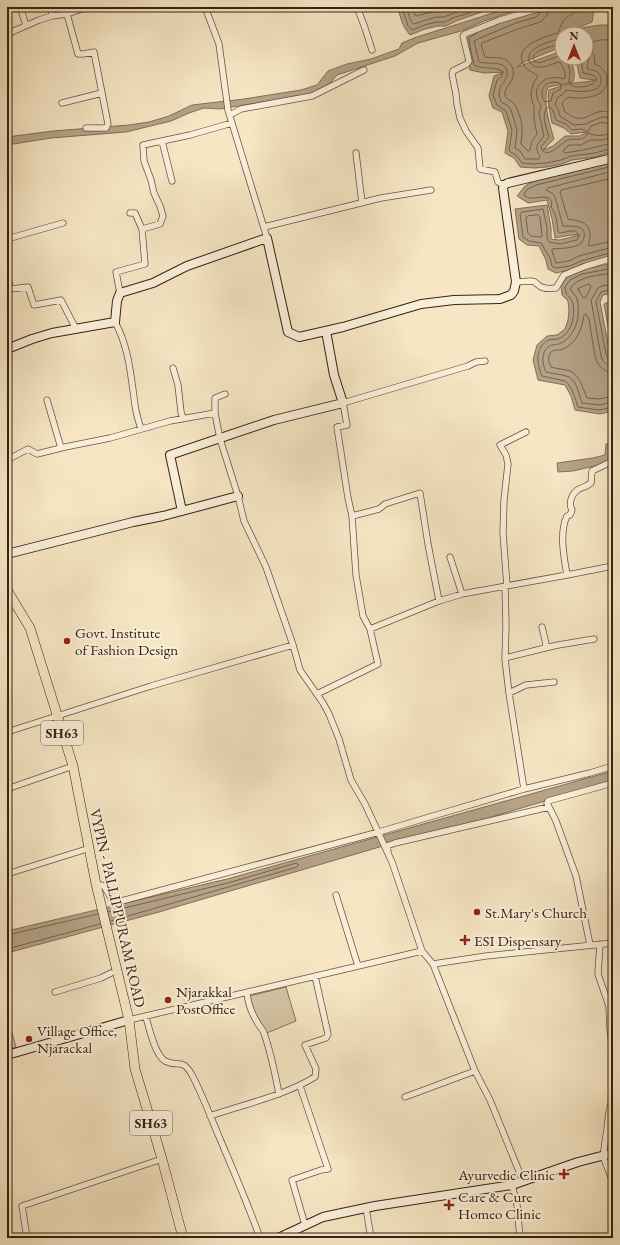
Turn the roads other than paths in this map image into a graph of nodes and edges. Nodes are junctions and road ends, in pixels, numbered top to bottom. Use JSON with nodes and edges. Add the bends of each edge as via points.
{"nodes":[{"id":1,"x":20,"y":7,"type":"edge"},
{"id":2,"x":51,"y":7,"type":"edge"},
{"id":3,"x":88,"y":7,"type":"edge"},
{"id":4,"x":205,"y":7,"type":"edge"},
{"id":5,"x":357,"y":7,"type":"edge"},
{"id":6,"x":544,"y":7,"type":"edge"},
{"id":7,"x":67,"y":14,"type":"junction"},
{"id":8,"x":52,"y":16,"type":"junction"},
{"id":9,"x":26,"y":26,"type":"junction"},
{"id":10,"x":7,"y":34,"type":"edge"},
{"id":11,"x":372,"y":50,"type":"dead end"},
{"id":12,"x":364,"y":70,"type":"dead end"},
{"id":13,"x":102,"y":93,"type":"junction"},
{"id":14,"x":62,"y":103,"type":"dead end"},
{"id":15,"x":229,"y":113,"type":"junction"},
{"id":16,"x":232,"y":123,"type":"junction"},
{"id":17,"x":86,"y":128,"type":"dead end"},
{"id":18,"x":162,"y":141,"type":"junction"},
{"id":19,"x":356,"y":153,"type":"dead end"},
{"id":20,"x":613,"y":158,"type":"edge"},
{"id":21,"x":172,"y":181,"type":"dead end"},
{"id":22,"x":504,"y":185,"type":"junction"},
{"id":23,"x":431,"y":190,"type":"dead end"},
{"id":24,"x":362,"y":203,"type":"junction"},
{"id":25,"x":130,"y":214,"type":"dead end"},
{"id":26,"x":63,"y":223,"type":"dead end"},
{"id":27,"x":264,"y":227,"type":"junction"},
{"id":28,"x":142,"y":229,"type":"junction"},
{"id":29,"x":267,"y":238,"type":"junction"},
{"id":30,"x":7,"y":239,"type":"edge"},
{"id":31,"x":613,"y":258,"type":"edge"},
{"id":32,"x":7,"y":277,"type":"edge"},
{"id":33,"x":516,"y":282,"type":"junction"},
{"id":34,"x":120,"y":293,"type":"junction"},
{"id":35,"x":115,"y":322,"type":"junction"},
{"id":36,"x":76,"y":329,"type":"junction"},
{"id":37,"x":326,"y":331,"type":"junction"},
{"id":38,"x":7,"y":349,"type":"edge"},
{"id":39,"x":485,"y":361,"type":"dead end"},
{"id":40,"x":173,"y":368,"type":"dead end"},
{"id":41,"x":225,"y":394,"type":"dead end"},
{"id":42,"x":47,"y":400,"type":"dead end"},
{"id":43,"x":343,"y":403,"type":"junction"},
{"id":44,"x":215,"y":413,"type":"junction"},
{"id":45,"x":183,"y":419,"type":"junction"},
{"id":46,"x":141,"y":430,"type":"junction"},
{"id":47,"x":526,"y":432,"type":"dead end"},
{"id":48,"x":220,"y":439,"type":"junction"},
{"id":49,"x":61,"y":448,"type":"junction"},
{"id":50,"x":7,"y":460,"type":"edge"},
{"id":51,"x":613,"y":461,"type":"edge"},
{"id":52,"x":238,"y":496,"type":"junction"},
{"id":53,"x":182,"y":511,"type":"junction"},
{"id":54,"x":352,"y":516,"type":"junction"},
{"id":55,"x":7,"y":554,"type":"edge"},
{"id":56,"x":450,"y":557,"type":"dead end"},
{"id":57,"x":613,"y":566,"type":"edge"},
{"id":58,"x":567,"y":575,"type":"junction"},
{"id":59,"x":506,"y":586,"type":"junction"},
{"id":60,"x":7,"y":590,"type":"edge"},
{"id":61,"x":462,"y":594,"type":"junction"},
{"id":62,"x":440,"y":601,"type":"junction"},
{"id":63,"x":542,"y":627,"type":"dead end"},
{"id":64,"x":370,"y":629,"type":"junction"},
{"id":65,"x":594,"y":639,"type":"dead end"},
{"id":66,"x":293,"y":645,"type":"junction"},
{"id":67,"x":545,"y":648,"type":"junction"},
{"id":68,"x":505,"y":658,"type":"junction"},
{"id":69,"x":554,"y":682,"type":"dead end"},
{"id":70,"x":509,"y":693,"type":"junction"},
{"id":71,"x":317,"y":694,"type":"junction"},
{"id":72,"x":57,"y":716,"type":"junction"},
{"id":73,"x":7,"y":732,"type":"edge"},
{"id":74,"x":72,"y":766,"type":"junction"},
{"id":75,"x":613,"y":766,"type":"edge"},
{"id":76,"x":613,"y":783,"type":"edge"},
{"id":77,"x":7,"y":789,"type":"edge"},
{"id":78,"x":524,"y":789,"type":"junction"},
{"id":79,"x":549,"y":806,"type":"junction"},
{"id":80,"x":379,"y":832,"type":"junction"},
{"id":81,"x":90,"y":848,"type":"junction"},
{"id":82,"x":392,"y":862,"type":"junction"},
{"id":83,"x":7,"y":874,"type":"edge"},
{"id":84,"x":96,"y":884,"type":"junction"},
{"id":85,"x":336,"y":895,"type":"dead end"},
{"id":86,"x":613,"y":942,"type":"edge"},
{"id":87,"x":600,"y":944,"type":"junction"},
{"id":88,"x":590,"y":945,"type":"junction"},
{"id":89,"x":422,"y":951,"type":"junction"},
{"id":90,"x":433,"y":964,"type":"junction"},
{"id":91,"x":358,"y":966,"type":"junction"},
{"id":92,"x":111,"y":973,"type":"dead end"},
{"id":93,"x":315,"y":976,"type":"junction"},
{"id":94,"x":55,"y":992,"type":"dead end"},
{"id":95,"x":247,"y":993,"type":"junction"},
{"id":96,"x":146,"y":1017,"type":"junction"},
{"id":97,"x":129,"y":1020,"type":"junction"},
{"id":98,"x":612,"y":1045,"type":"edge"},
{"id":99,"x":613,"y":1053,"type":"edge"},
{"id":100,"x":7,"y":1055,"type":"edge"},
{"id":101,"x":475,"y":1071,"type":"junction"},
{"id":102,"x":300,"y":1086,"type":"junction"},
{"id":103,"x":279,"y":1094,"type":"junction"},
{"id":104,"x":613,"y":1096,"type":"edge"},
{"id":105,"x":405,"y":1097,"type":"dead end"},
{"id":106,"x":210,"y":1116,"type":"junction"},
{"id":107,"x":613,"y":1153,"type":"edge"},
{"id":108,"x":603,"y":1156,"type":"junction"},
{"id":109,"x":162,"y":1159,"type":"junction"},
{"id":110,"x":523,"y":1181,"type":"junction"},
{"id":111,"x":613,"y":1182,"type":"edge"},
{"id":112,"x":512,"y":1185,"type":"junction"},
{"id":113,"x":366,"y":1208,"type":"junction"},
{"id":114,"x":305,"y":1225,"type":"junction"},
{"id":115,"x":27,"y":1238,"type":"edge"},
{"id":116,"x":184,"y":1238,"type":"edge"},
{"id":117,"x":260,"y":1238,"type":"edge"},
{"id":118,"x":278,"y":1238,"type":"edge"},
{"id":119,"x":371,"y":1238,"type":"edge"},
{"id":120,"x":520,"y":1238,"type":"edge"}],
"edges":[{"from":1,"to":9,"type":"street"},
{"from":2,"to":8,"type":"street"},
{"from":3,"to":7,"type":"street"},
{"from":4,"to":15,"type":"street","via":[[219,44]]},
{"from":5,"to":11,"type":"street"},
{"from":6,"to":22,"type":"street","via":[[465,34],[463,36],[469,61],[452,74],[460,118],[478,148],[480,169],[495,172],[498,182]]},
{"from":7,"to":8,"type":"street"},
{"from":7,"to":13,"type":"street","via":[[78,54],[94,52]]},
{"from":8,"to":9,"type":"street"},
{"from":9,"to":10,"type":"street"},
{"from":12,"to":15,"type":"street","via":[[312,96]]},
{"from":13,"to":14,"type":"street"},
{"from":13,"to":17,"type":"street","via":[[108,124],[106,128]]},
{"from":15,"to":16,"type":"street"},
{"from":16,"to":18,"type":"street"},
{"from":16,"to":27,"type":"street"},
{"from":18,"to":21,"type":"street"},
{"from":18,"to":28,"type":"street","via":[[143,145],[144,161],[163,216],[160,224]]},
{"from":19,"to":24,"type":"street"},
{"from":20,"to":22,"type":"street"},
{"from":22,"to":33,"type":"street"},
{"from":23,"to":24,"type":"street"},
{"from":24,"to":27,"type":"street"},
{"from":25,"to":28,"type":"street","via":[[135,214]]},
{"from":26,"to":30,"type":"street"},
{"from":27,"to":29,"type":"street"},
{"from":28,"to":34,"type":"street","via":[[145,264],[116,272]]},
{"from":29,"to":34,"type":"street"},
{"from":29,"to":37,"type":"street","via":[[288,332],[299,337]]},
{"from":31,"to":33,"type":"street","via":[[564,275],[556,288],[543,288],[531,281]]},
{"from":32,"to":36,"type":"street","via":[[11,289],[28,287],[34,305],[61,300]]},
{"from":33,"to":37,"type":"street","via":[[511,295],[500,298],[421,304]]},
{"from":34,"to":35,"type":"street"},
{"from":35,"to":36,"type":"street"},
{"from":35,"to":46,"type":"street","via":[[122,334]]},
{"from":36,"to":38,"type":"street","via":[[52,333]]},
{"from":37,"to":43,"type":"street","via":[[334,375]]},
{"from":39,"to":43,"type":"street"},
{"from":40,"to":45,"type":"street"},
{"from":41,"to":44,"type":"street","via":[[215,398]]},
{"from":42,"to":49,"type":"street"},
{"from":43,"to":48,"type":"street","via":[[274,420]]},
{"from":43,"to":54,"type":"street","via":[[347,424],[337,427]]},
{"from":44,"to":45,"type":"street"},
{"from":44,"to":48,"type":"street"},
{"from":45,"to":46,"type":"street"},
{"from":46,"to":49,"type":"street"},
{"from":47,"to":59,"type":"street","via":[[500,445],[508,464],[503,526]]},
{"from":48,"to":52,"type":"street"},
{"from":48,"to":53,"type":"street","via":[[170,455]]},
{"from":49,"to":50,"type":"street","via":[[37,454],[28,448]]},
{"from":51,"to":58,"type":"street","via":[[592,471],[591,484],[579,489],[571,501],[572,510],[564,521],[563,538]]},
{"from":52,"to":53,"type":"street"},
{"from":52,"to":66,"type":"street","via":[[244,521],[266,567]]},
{"from":53,"to":55,"type":"street"},
{"from":54,"to":62,"type":"street","via":[[379,509],[385,504],[420,493]]},
{"from":54,"to":64,"type":"street","via":[[356,575],[363,616]]},
{"from":56,"to":61,"type":"street"},
{"from":57,"to":58,"type":"street"},
{"from":58,"to":59,"type":"street"},
{"from":59,"to":61,"type":"street"},
{"from":59,"to":68,"type":"street"},
{"from":60,"to":72,"type":"main road","name":"VYPIN - PALLIPPURAM ROAD","number":"SH63","via":[[30,628]]},
{"from":61,"to":62,"type":"street"},
{"from":62,"to":64,"type":"street"},
{"from":63,"to":67,"type":"street"},
{"from":64,"to":71,"type":"street","via":[[378,664]]},
{"from":65,"to":67,"type":"street"},
{"from":66,"to":71,"type":"street","via":[[300,670]]},
{"from":66,"to":72,"type":"street"},
{"from":67,"to":68,"type":"street"},
{"from":68,"to":70,"type":"street"},
{"from":69,"to":70,"type":"street","via":[[526,685]]},
{"from":70,"to":78,"type":"street"},
{"from":71,"to":80,"type":"street","via":[[339,739],[351,780]]},
{"from":72,"to":73,"type":"street"},
{"from":72,"to":74,"type":"main road","name":"VYPIN - PALLIPPURAM ROAD","number":"SH63"},
{"from":74,"to":77,"type":"street"},
{"from":74,"to":81,"type":"main road","name":"VYPIN - PALLIPPURAM ROAD","number":"SH63"},
{"from":75,"to":78,"type":"street"},
{"from":76,"to":79,"type":"street","via":[[548,801]]},
{"from":78,"to":80,"type":"street"},
{"from":79,"to":82,"type":"street","via":[[386,846]]},
{"from":79,"to":88,"type":"street","via":[[576,876]]},
{"from":80,"to":82,"type":"street"},
{"from":80,"to":84,"type":"street","via":[[114,903],[104,886]]},
{"from":81,"to":83,"type":"street"},
{"from":81,"to":84,"type":"main road","name":"VYPIN - PALLIPPURAM ROAD","number":"SH63"},
{"from":82,"to":89,"type":"street"},
{"from":84,"to":97,"type":"main road","name":"VYPIN - PALLIPPURAM ROAD","number":"SH63"},
{"from":85,"to":91,"type":"street"},
{"from":86,"to":87,"type":"street"},
{"from":87,"to":88,"type":"street"},
{"from":87,"to":98,"type":"street","via":[[598,974],[609,1006]]},
{"from":88,"to":90,"type":"street"},
{"from":89,"to":90,"type":"street"},
{"from":89,"to":91,"type":"street"},
{"from":90,"to":101,"type":"street"},
{"from":91,"to":93,"type":"street"},
{"from":92,"to":94,"type":"street"},
{"from":93,"to":95,"type":"street"},
{"from":93,"to":102,"type":"street","via":[[328,1034],[326,1038],[305,1045],[316,1069],[315,1077]]},
{"from":95,"to":96,"type":"street"},
{"from":95,"to":103,"type":"street","via":[[255,1018],[269,1046]]},
{"from":96,"to":97,"type":"street"},
{"from":96,"to":106,"type":"street","via":[[160,1054],[164,1060],[186,1066]]},
{"from":97,"to":100,"type":"street"},
{"from":97,"to":109,"type":"main road","name":"VYPIN - PALLIPPURAM ROAD","number":"SH63","via":[[135,1069]]},
{"from":98,"to":99,"type":"street"},
{"from":101,"to":105,"type":"street"},
{"from":101,"to":110,"type":"street","via":[[490,1100]]},
{"from":102,"to":103,"type":"street"},
{"from":102,"to":114,"type":"street","via":[[328,1169],[292,1180]]},
{"from":103,"to":106,"type":"street"},
{"from":104,"to":108,"type":"street"},
{"from":106,"to":117,"type":"street"},
{"from":107,"to":108,"type":"street"},
{"from":108,"to":110,"type":"street"},
{"from":108,"to":111,"type":"street"},
{"from":109,"to":115,"type":"street","via":[[22,1206]]},
{"from":109,"to":116,"type":"main road","name":"VYPIN - PALLIPPURAM ROAD","number":"SH63"},
{"from":110,"to":112,"type":"street"},
{"from":112,"to":113,"type":"street"},
{"from":112,"to":120,"type":"street"},
{"from":113,"to":114,"type":"street"},
{"from":113,"to":119,"type":"street"},
{"from":114,"to":118,"type":"street"}]}
